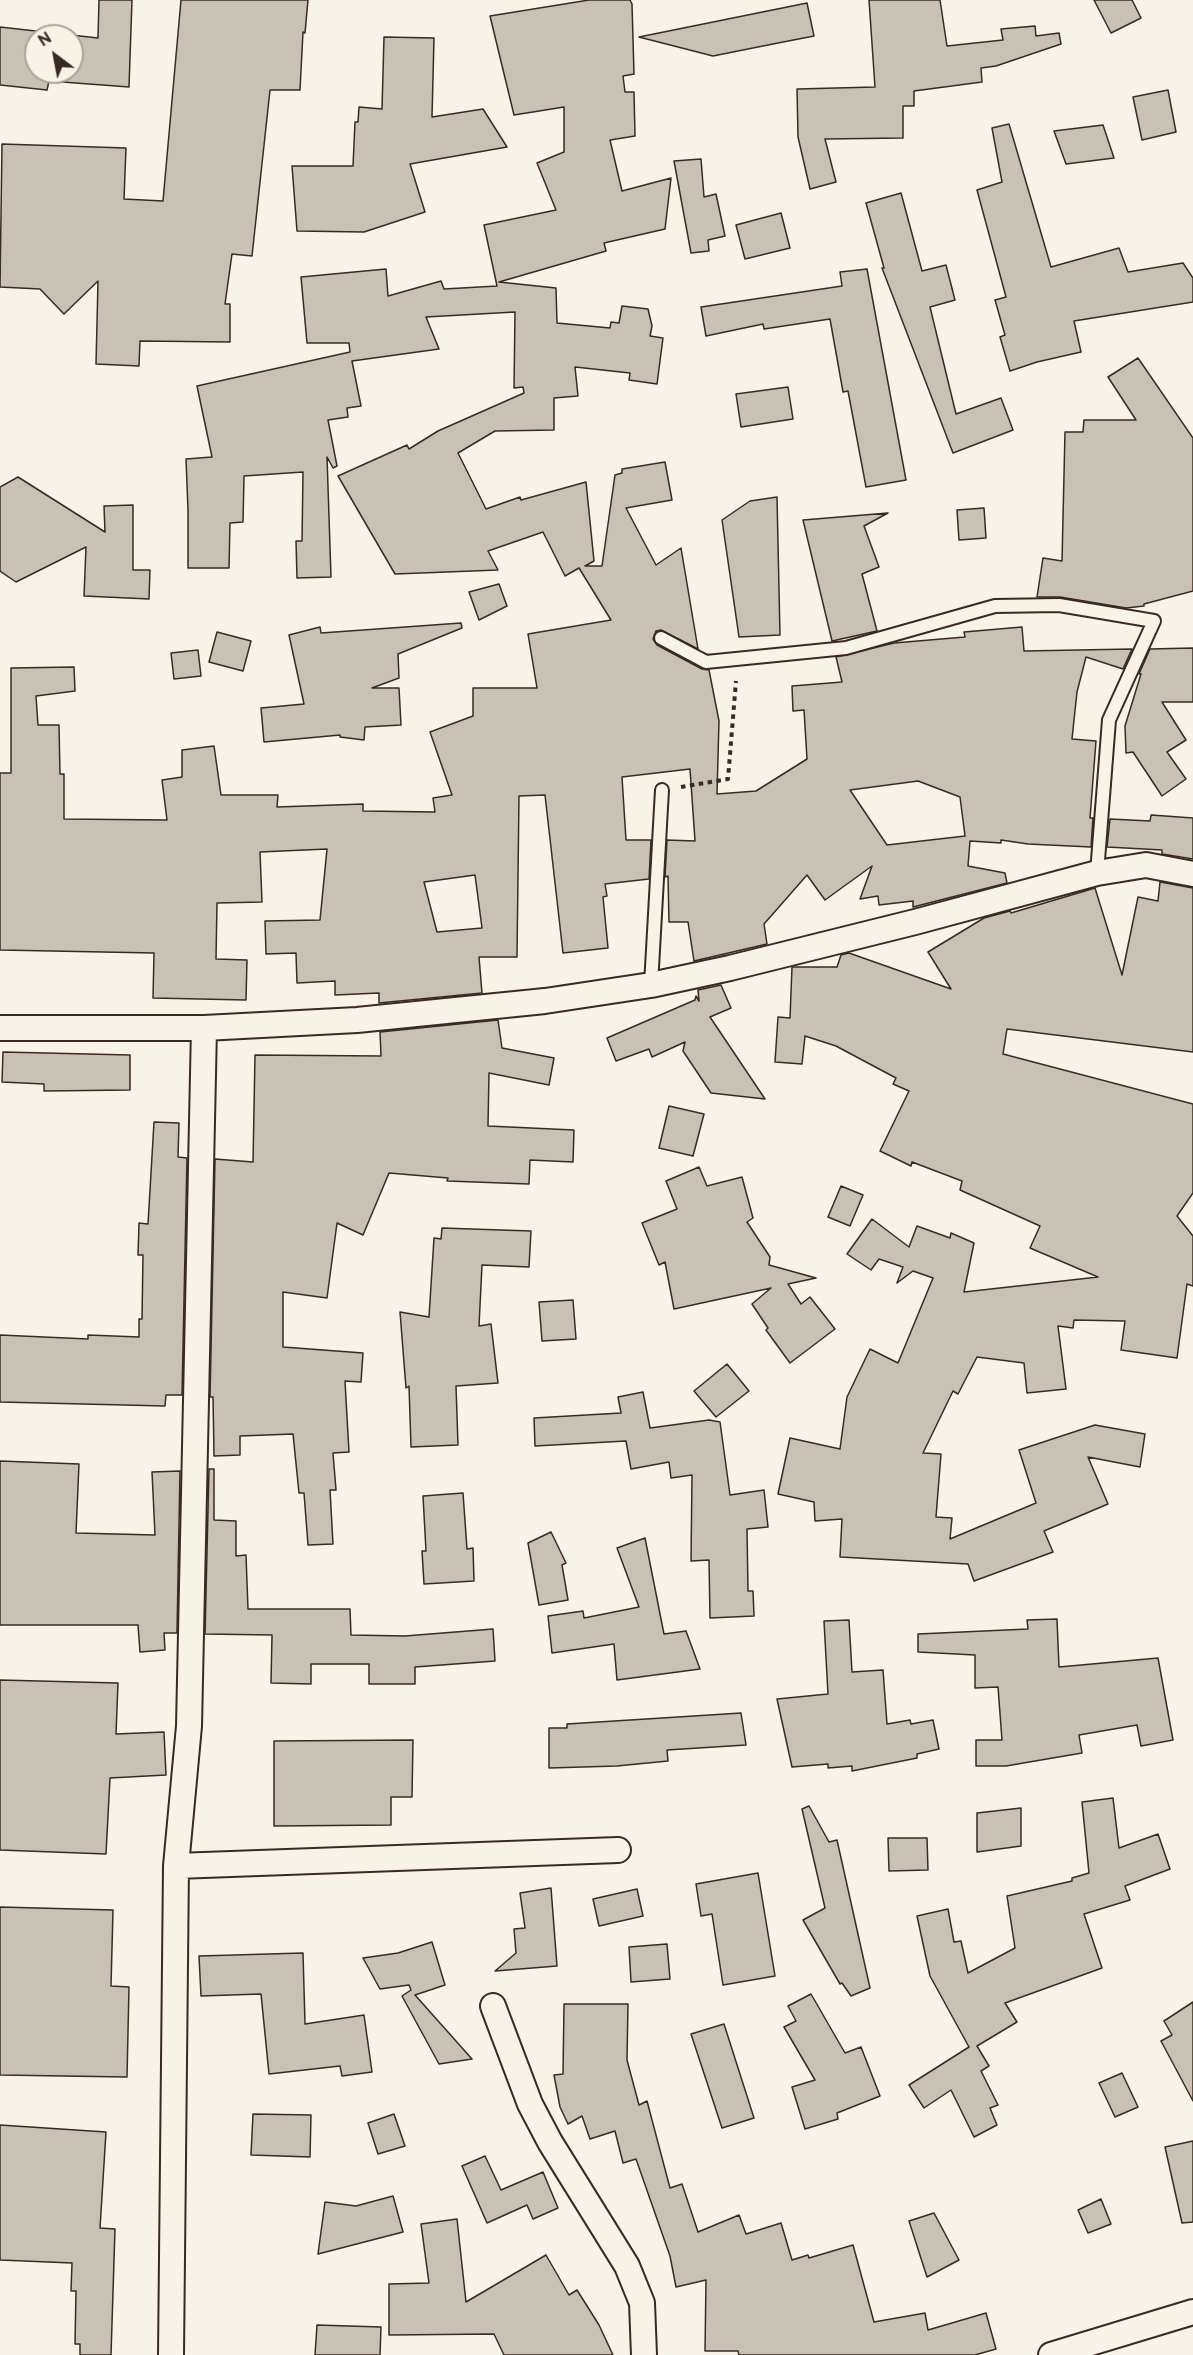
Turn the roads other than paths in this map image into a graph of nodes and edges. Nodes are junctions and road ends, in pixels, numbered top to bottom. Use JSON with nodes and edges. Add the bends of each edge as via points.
{"nodes":[{"id":1,"x":661,"y":638,"type":"dead end"},
{"id":2,"x":662,"y":790,"type":"road end"},
{"id":3,"x":1097,"y":873,"type":"junction"},
{"id":4,"x":1193,"y":874,"type":"edge"},
{"id":5,"x":651,"y":985,"type":"junction"},
{"id":6,"x":0,"y":1028,"type":"edge"},
{"id":7,"x":204,"y":1028,"type":"junction"},
{"id":8,"x":618,"y":1850,"type":"dead end"},
{"id":9,"x":176,"y":1866,"type":"junction"},
{"id":10,"x":492,"y":2006,"type":"dead end"},
{"id":11,"x":1193,"y":2312,"type":"edge"},
{"id":12,"x":171,"y":2355,"type":"edge"},
{"id":13,"x":644,"y":2355,"type":"edge"},
{"id":14,"x":1051,"y":2355,"type":"edge"}],
"edges":[{"from":1,"to":3,"type":"lane","via":[[706,662],[846,648],[995,606],[1059,605],[1154,621],[1110,720]]},
{"from":2,"to":5,"type":"lane"},
{"from":3,"to":4,"type":"street","via":[[1146,865]]},
{"from":3,"to":5,"type":"street","via":[[915,922]]},
{"from":5,"to":7,"type":"street","via":[[357,1020]]},
{"from":6,"to":7,"type":"street"},
{"from":7,"to":9,"type":"street","via":[[189,1726]]},
{"from":8,"to":9,"type":"street"},
{"from":9,"to":12,"type":"street"},
{"from":10,"to":13,"type":"street","via":[[550,2142],[627,2266],[642,2303]]},
{"from":11,"to":14,"type":"street"}]}
